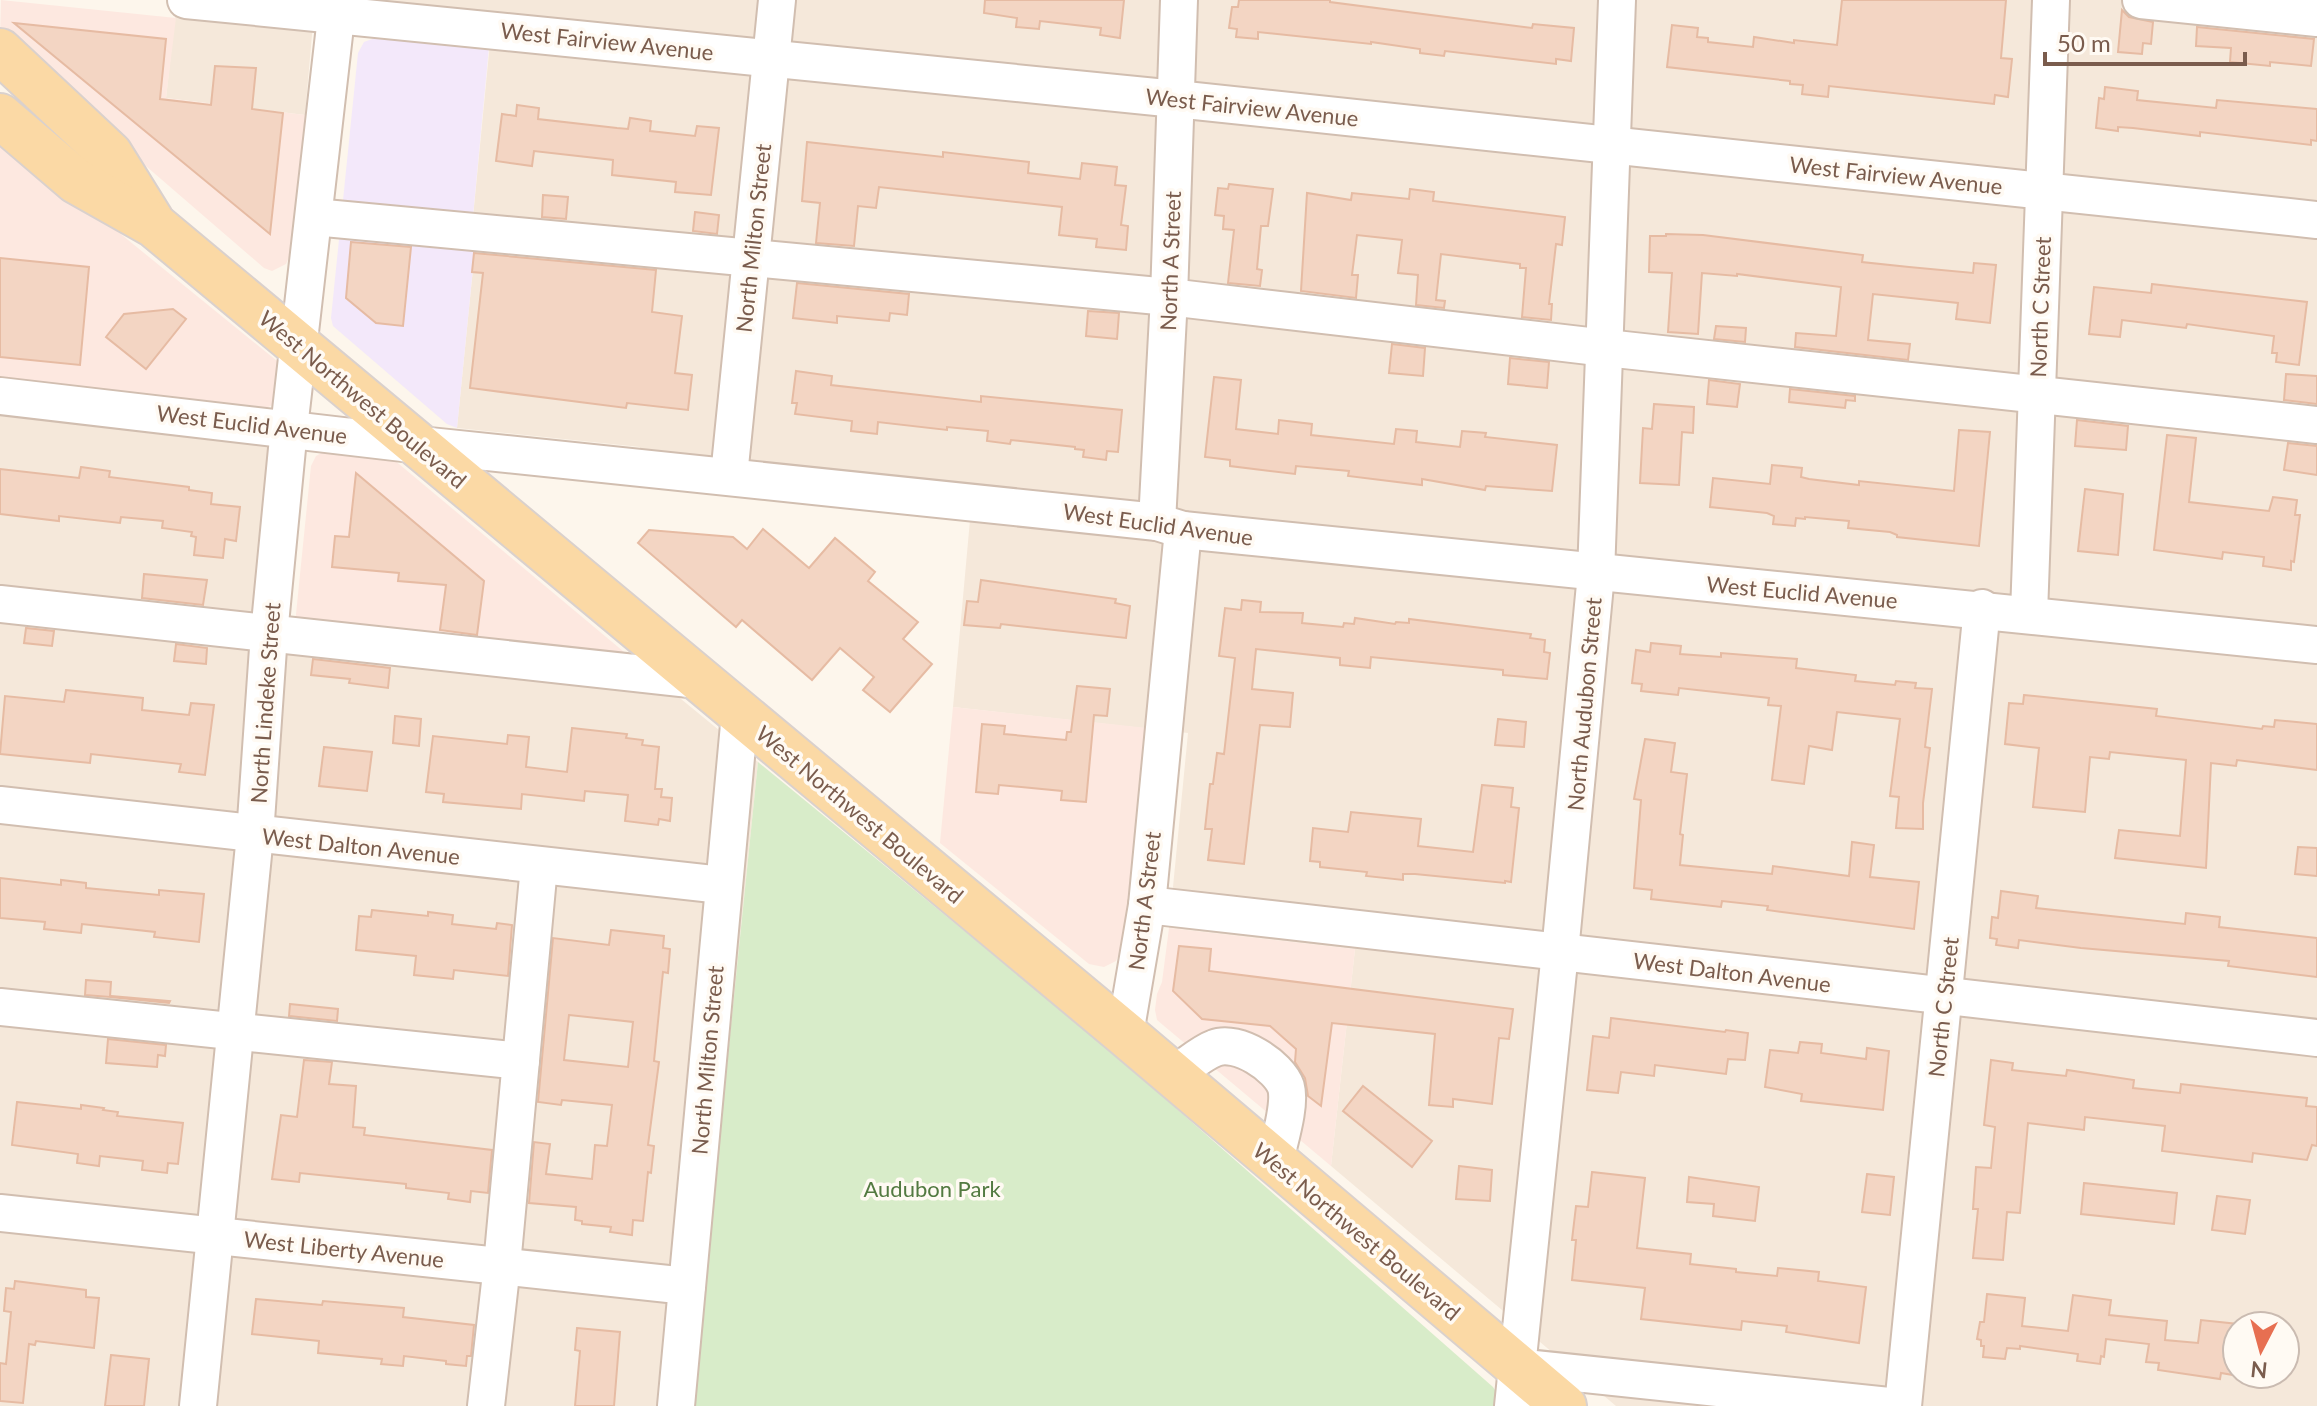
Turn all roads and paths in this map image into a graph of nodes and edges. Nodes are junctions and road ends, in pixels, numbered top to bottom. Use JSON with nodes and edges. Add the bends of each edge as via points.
{"nodes":[{"id":1,"x":186,"y":0,"type":"edge"},
{"id":2,"x":777,"y":0,"type":"edge"},
{"id":3,"x":1179,"y":0,"type":"edge"},
{"id":4,"x":1617,"y":0,"type":"edge"},
{"id":5,"x":2051,"y":0,"type":"edge"},
{"id":6,"x":2141,"y":0,"type":"edge"},
{"id":7,"x":338,"y":7,"type":"edge"},
{"id":8,"x":2317,"y":18,"type":"edge"},
{"id":9,"x":0,"y":51,"type":"edge"},
{"id":10,"x":772,"y":58,"type":"junction"},
{"id":11,"x":1176,"y":99,"type":"junction"},
{"id":12,"x":0,"y":116,"type":"edge"},
{"id":13,"x":1612,"y":145,"type":"junction"},
{"id":14,"x":2045,"y":191,"type":"junction"},
{"id":15,"x":314,"y":217,"type":"junction"},
{"id":16,"x":2317,"y":220,"type":"edge"},
{"id":17,"x":154,"y":225,"type":"junction"},
{"id":18,"x":751,"y":257,"type":"junction"},
{"id":19,"x":1169,"y":297,"type":"junction"},
{"id":20,"x":300,"y":347,"type":"junction"},
{"id":21,"x":1606,"y":348,"type":"junction"},
{"id":22,"x":2037,"y":394,"type":"junction"},
{"id":23,"x":0,"y":396,"type":"edge"},
{"id":24,"x":2317,"y":425,"type":"edge"},
{"id":25,"x":289,"y":428,"type":"junction"},
{"id":26,"x":420,"y":445,"type":"junction"},
{"id":27,"x":729,"y":476,"type":"junction"},
{"id":28,"x":1170,"y":526,"type":"junction"},
{"id":29,"x":1596,"y":574,"type":"junction"},
{"id":30,"x":0,"y":604,"type":"edge"},
{"id":31,"x":1982,"y":608,"type":"junction"},
{"id":32,"x":2029,"y":614,"type":"junction"},
{"id":33,"x":269,"y":634,"type":"junction"},
{"id":34,"x":2317,"y":645,"type":"edge"},
{"id":35,"x":699,"y":680,"type":"junction"},
{"id":36,"x":740,"y":714,"type":"junction"},
{"id":37,"x":0,"y":805,"type":"edge"},
{"id":38,"x":255,"y":835,"type":"junction"},
{"id":39,"x":539,"y":866,"type":"junction"},
{"id":40,"x":722,"y":885,"type":"junction"},
{"id":41,"x":1147,"y":905,"type":"junction"},
{"id":42,"x":1560,"y":952,"type":"junction"},
{"id":43,"x":1944,"y":996,"type":"junction"},
{"id":44,"x":0,"y":1007,"type":"edge"},
{"id":45,"x":235,"y":1031,"type":"junction"},
{"id":46,"x":1125,"y":1034,"type":"junction"},
{"id":47,"x":2317,"y":1038,"type":"edge"},
{"id":48,"x":521,"y":1061,"type":"junction"},
{"id":49,"x":1173,"y":1075,"type":"junction"},
{"id":50,"x":1275,"y":1161,"type":"junction"},
{"id":51,"x":0,"y":1213,"type":"edge"},
{"id":52,"x":214,"y":1235,"type":"junction"},
{"id":53,"x":502,"y":1265,"type":"junction"},
{"id":54,"x":687,"y":1286,"type":"junction"},
{"id":55,"x":1515,"y":1386,"type":"edge"},
{"id":56,"x":198,"y":1406,"type":"edge"},
{"id":57,"x":486,"y":1406,"type":"edge"},
{"id":58,"x":676,"y":1406,"type":"edge"},
{"id":59,"x":1564,"y":1406,"type":"edge"},
{"id":60,"x":1889,"y":1406,"type":"edge"},
{"id":61,"x":1903,"y":1406,"type":"edge"}],
"edges":[{"from":1,"to":7,"type":"street","name":"West Fairview Avenue"},
{"from":2,"to":10,"type":"street","name":"North Milton Street"},
{"from":3,"to":11,"type":"street","name":"North A Street"},
{"from":4,"to":13,"type":"street","name":"North Audubon Street"},
{"from":5,"to":14,"type":"street","name":"North C Street"},
{"from":6,"to":8,"type":"street"},
{"from":7,"to":10,"type":"street","name":"West Fairview Avenue"},
{"from":7,"to":15,"type":"street","name":"North Lindeke Street"},
{"from":9,"to":17,"type":"main road","name":"West Northwest Boulevard","via":[[110,154]]},
{"from":10,"to":11,"type":"street","name":"West Fairview Avenue"},
{"from":10,"to":18,"type":"street","name":"North Milton Street"},
{"from":11,"to":13,"type":"street","name":"West Fairview Avenue"},
{"from":11,"to":19,"type":"street","name":"North A Street"},
{"from":12,"to":17,"type":"main road","name":"West Northwest Boulevard","via":[[76,181]]},
{"from":13,"to":14,"type":"street","name":"West Fairview Avenue"},
{"from":13,"to":21,"type":"street","name":"North Audubon Street"},
{"from":14,"to":16,"type":"street","name":"West Fairview Avenue"},
{"from":14,"to":22,"type":"street","name":"North C Street"},
{"from":15,"to":18,"type":"street"},
{"from":15,"to":20,"type":"street","name":"North Lindeke Street"},
{"from":17,"to":20,"type":"main road","name":"West Northwest Boulevard"},
{"from":18,"to":19,"type":"street"},
{"from":18,"to":27,"type":"street","name":"North Milton Street"},
{"from":19,"to":21,"type":"street"},
{"from":19,"to":28,"type":"street","name":"North A Street"},
{"from":20,"to":25,"type":"street","name":"North Lindeke Street"},
{"from":20,"to":26,"type":"main road","name":"West Northwest Boulevard"},
{"from":21,"to":22,"type":"street"},
{"from":21,"to":29,"type":"street","name":"North Audubon Street"},
{"from":22,"to":24,"type":"street"},
{"from":22,"to":32,"type":"street","name":"North C Street"},
{"from":23,"to":25,"type":"street","name":"West Euclid Avenue"},
{"from":25,"to":26,"type":"street","name":"West Euclid Avenue"},
{"from":25,"to":33,"type":"street","name":"North Lindeke Street"},
{"from":26,"to":27,"type":"street","name":"West Euclid Avenue"},
{"from":26,"to":35,"type":"main road","name":"West Northwest Boulevard"},
{"from":27,"to":28,"type":"street","name":"West Euclid Avenue"},
{"from":28,"to":29,"type":"street","name":"West Euclid Avenue"},
{"from":28,"to":41,"type":"street","name":"North A Street"},
{"from":29,"to":31,"type":"street","name":"West Euclid Avenue"},
{"from":29,"to":42,"type":"street","name":"North Audubon Street"},
{"from":30,"to":33,"type":"street"},
{"from":31,"to":32,"type":"street","name":"West Euclid Avenue"},
{"from":31,"to":43,"type":"street","name":"North C Street"},
{"from":32,"to":34,"type":"street","name":"West Euclid Avenue"},
{"from":33,"to":35,"type":"street"},
{"from":33,"to":38,"type":"street","name":"North Lindeke Street"},
{"from":35,"to":36,"type":"main road","name":"West Northwest Boulevard"},
{"from":36,"to":40,"type":"street","name":"North Milton Street"},
{"from":36,"to":46,"type":"main road","name":"West Northwest Boulevard"},
{"from":37,"to":38,"type":"street","name":"West Dalton Avenue"},
{"from":38,"to":39,"type":"street","name":"West Dalton Avenue"},
{"from":38,"to":45,"type":"street","name":"North Lindeke Street"},
{"from":39,"to":40,"type":"street","name":"West Dalton Avenue"},
{"from":39,"to":48,"type":"street"},
{"from":40,"to":54,"type":"street","name":"North Milton Street"},
{"from":41,"to":42,"type":"street","name":"West Dalton Avenue"},
{"from":41,"to":46,"type":"street","name":"North A Street"},
{"from":42,"to":43,"type":"street","name":"West Dalton Avenue"},
{"from":42,"to":55,"type":"street","name":"North Audubon Street"},
{"from":43,"to":47,"type":"street","name":"West Dalton Avenue"},
{"from":43,"to":61,"type":"street","name":"North C Street"},
{"from":44,"to":45,"type":"street"},
{"from":45,"to":48,"type":"street"},
{"from":45,"to":52,"type":"street","name":"North Lindeke Street"},
{"from":46,"to":49,"type":"main road","name":"West Northwest Boulevard"},
{"from":48,"to":53,"type":"street"},
{"from":49,"to":50,"type":"main road","name":"West Northwest Boulevard"},
{"from":49,"to":50,"type":"street","via":[[1217,1046],[1244,1050],[1276,1070],[1286,1089]]},
{"from":50,"to":55,"type":"main road","name":"West Northwest Boulevard"},
{"from":51,"to":52,"type":"street","name":"West Liberty Avenue"},
{"from":52,"to":53,"type":"street","name":"West Liberty Avenue"},
{"from":52,"to":56,"type":"street","name":"North Lindeke Street"},
{"from":53,"to":54,"type":"street","name":"West Liberty Avenue"},
{"from":53,"to":57,"type":"street"},
{"from":54,"to":58,"type":"street","name":"North Milton Street"},
{"from":55,"to":59,"type":"main road","name":"West Northwest Boulevard"},
{"from":55,"to":60,"type":"street"}]}
